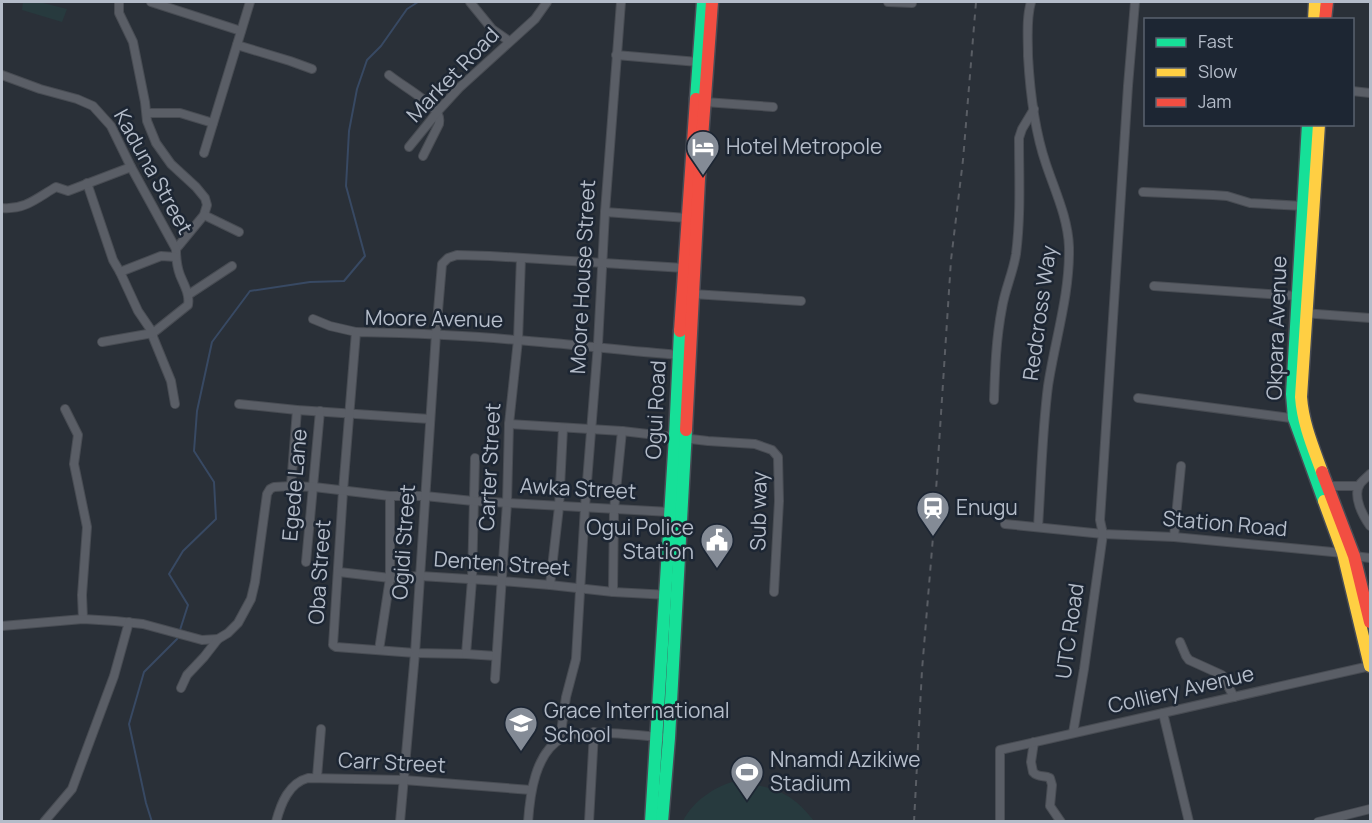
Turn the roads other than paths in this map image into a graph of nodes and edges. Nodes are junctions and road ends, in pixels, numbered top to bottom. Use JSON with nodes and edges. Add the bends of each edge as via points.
{"nodes":[{"id":1,"x":118,"y":2,"type":"edge"},
{"id":2,"x":151,"y":2,"type":"edge"},
{"id":3,"x":250,"y":2,"type":"edge"},
{"id":4,"x":470,"y":2,"type":"edge"},
{"id":5,"x":548,"y":2,"type":"edge"},
{"id":6,"x":621,"y":2,"type":"edge"},
{"id":7,"x":703,"y":2,"type":"edge"},
{"id":8,"x":712,"y":2,"type":"edge"},
{"id":9,"x":888,"y":2,"type":"edge"},
{"id":10,"x":1031,"y":2,"type":"edge"},
{"id":11,"x":1135,"y":2,"type":"edge"},
{"id":12,"x":1315,"y":2,"type":"edge"},
{"id":13,"x":1327,"y":2,"type":"edge"},
{"id":14,"x":163,"y":3,"type":"edge"},
{"id":15,"x":912,"y":3,"type":"edge"},
{"id":16,"x":1314,"y":18,"type":"edge"},
{"id":17,"x":1325,"y":18,"type":"edge"},
{"id":18,"x":241,"y":31,"type":"junction"},
{"id":19,"x":509,"y":41,"type":"junction"},
{"id":20,"x":237,"y":45,"type":"junction"},
{"id":21,"x":616,"y":55,"type":"junction"},
{"id":22,"x":698,"y":62,"type":"junction"},
{"id":23,"x":312,"y":69,"type":"dead end"},
{"id":24,"x":2,"y":75,"type":"edge"},
{"id":25,"x":388,"y":75,"type":"dead end"},
{"id":26,"x":1354,"y":91,"type":"edge"},
{"id":27,"x":1371,"y":93,"type":"edge"},
{"id":28,"x":705,"y":102,"type":"junction"},
{"id":29,"x":773,"y":107,"type":"dead end"},
{"id":30,"x":1034,"y":109,"type":"junction"},
{"id":31,"x":437,"y":111,"type":"junction"},
{"id":32,"x":147,"y":113,"type":"junction"},
{"id":33,"x":213,"y":123,"type":"junction"},
{"id":34,"x":1308,"y":126,"type":"edge"},
{"id":35,"x":1319,"y":126,"type":"edge"},
{"id":36,"x":409,"y":147,"type":"dead end"},
{"id":37,"x":204,"y":153,"type":"dead end"},
{"id":38,"x":423,"y":156,"type":"dead end"},
{"id":39,"x":131,"y":167,"type":"junction"},
{"id":40,"x":87,"y":183,"type":"junction"},
{"id":41,"x":1143,"y":192,"type":"dead end"},
{"id":42,"x":1303,"y":206,"type":"junction"},
{"id":43,"x":2,"y":208,"type":"edge"},
{"id":44,"x":604,"y":212,"type":"junction"},
{"id":45,"x":204,"y":215,"type":"junction"},
{"id":46,"x":687,"y":218,"type":"junction"},
{"id":47,"x":239,"y":232,"type":"dead end"},
{"id":48,"x":1306,"y":244,"type":"junction"},
{"id":49,"x":176,"y":253,"type":"junction"},
{"id":50,"x":521,"y":258,"type":"junction"},
{"id":51,"x":602,"y":264,"type":"junction"},
{"id":52,"x":232,"y":266,"type":"dead end"},
{"id":53,"x":684,"y":268,"type":"junction"},
{"id":54,"x":120,"y":272,"type":"junction"},
{"id":55,"x":1154,"y":286,"type":"dead end"},
{"id":56,"x":693,"y":294,"type":"junction"},
{"id":57,"x":188,"y":295,"type":"junction"},
{"id":58,"x":1297,"y":296,"type":"junction"},
{"id":59,"x":801,"y":301,"type":"dead end"},
{"id":60,"x":1301,"y":313,"type":"junction"},
{"id":61,"x":1371,"y":318,"type":"edge"},
{"id":62,"x":313,"y":319,"type":"dead end"},
{"id":63,"x":356,"y":332,"type":"junction"},
{"id":64,"x":153,"y":333,"type":"junction"},
{"id":65,"x":436,"y":334,"type":"junction"},
{"id":66,"x":518,"y":340,"type":"junction"},
{"id":67,"x":102,"y":342,"type":"dead end"},
{"id":68,"x":598,"y":348,"type":"junction"},
{"id":69,"x":684,"y":355,"type":"junction"},
{"id":70,"x":1138,"y":398,"type":"dead end"},
{"id":71,"x":994,"y":400,"type":"dead end"},
{"id":72,"x":175,"y":404,"type":"dead end"},
{"id":73,"x":239,"y":404,"type":"dead end"},
{"id":74,"x":65,"y":409,"type":"dead end"},
{"id":75,"x":297,"y":410,"type":"junction"},
{"id":76,"x":320,"y":411,"type":"junction"},
{"id":77,"x":349,"y":414,"type":"junction"},
{"id":78,"x":430,"y":419,"type":"junction"},
{"id":79,"x":1299,"y":419,"type":"junction"},
{"id":80,"x":509,"y":424,"type":"junction"},
{"id":81,"x":563,"y":428,"type":"junction"},
{"id":82,"x":592,"y":429,"type":"junction"},
{"id":83,"x":622,"y":431,"type":"junction"},
{"id":84,"x":680,"y":437,"type":"junction"},
{"id":85,"x":475,"y":458,"type":"dead end"},
{"id":86,"x":1181,"y":466,"type":"dead end"},
{"id":87,"x":1371,"y":474,"type":"edge"},
{"id":88,"x":291,"y":486,"type":"junction"},
{"id":89,"x":1328,"y":486,"type":"junction"},
{"id":90,"x":1358,"y":486,"type":"junction"},
{"id":91,"x":314,"y":487,"type":"junction"},
{"id":92,"x":343,"y":491,"type":"junction"},
{"id":93,"x":390,"y":496,"type":"junction"},
{"id":94,"x":425,"y":496,"type":"junction"},
{"id":95,"x":473,"y":501,"type":"junction"},
{"id":96,"x":507,"y":503,"type":"junction"},
{"id":97,"x":559,"y":507,"type":"junction"},
{"id":98,"x":585,"y":507,"type":"junction"},
{"id":99,"x":614,"y":510,"type":"junction"},
{"id":100,"x":670,"y":512,"type":"junction"},
{"id":101,"x":1005,"y":524,"type":"dead end"},
{"id":102,"x":1371,"y":526,"type":"edge"},
{"id":103,"x":1038,"y":527,"type":"junction"},
{"id":104,"x":1102,"y":534,"type":"junction"},
{"id":105,"x":1174,"y":537,"type":"junction"},
{"id":106,"x":1349,"y":554,"type":"junction"},
{"id":107,"x":583,"y":556,"type":"joint"},
{"id":108,"x":1371,"y":558,"type":"edge"},
{"id":109,"x":306,"y":562,"type":"dead end"},
{"id":110,"x":339,"y":572,"type":"junction"},
{"id":111,"x":420,"y":576,"type":"junction"},
{"id":112,"x":390,"y":578,"type":"junction"},
{"id":113,"x":472,"y":580,"type":"junction"},
{"id":114,"x":501,"y":581,"type":"junction"},
{"id":115,"x":550,"y":585,"type":"junction"},
{"id":116,"x":581,"y":588,"type":"junction"},
{"id":117,"x":614,"y":592,"type":"junction"},
{"id":118,"x":774,"y":592,"type":"dead end"},
{"id":119,"x":671,"y":595,"type":"junction"},
{"id":120,"x":83,"y":619,"type":"junction"},
{"id":121,"x":129,"y":622,"type":"junction"},
{"id":122,"x":1371,"y":622,"type":"edge"},
{"id":123,"x":2,"y":626,"type":"edge"},
{"id":124,"x":218,"y":639,"type":"junction"},
{"id":125,"x":1180,"y":642,"type":"dead end"},
{"id":126,"x":379,"y":650,"type":"junction"},
{"id":127,"x":415,"y":653,"type":"junction"},
{"id":128,"x":466,"y":654,"type":"junction"},
{"id":129,"x":496,"y":656,"type":"junction"},
{"id":130,"x":1371,"y":666,"type":"edge"},
{"id":131,"x":495,"y":679,"type":"dead end"},
{"id":132,"x":181,"y":688,"type":"dead end"},
{"id":133,"x":1234,"y":697,"type":"junction"},
{"id":134,"x":1163,"y":713,"type":"junction"},
{"id":135,"x":321,"y":729,"type":"dead end"},
{"id":136,"x":594,"y":732,"type":"junction"},
{"id":137,"x":1073,"y":733,"type":"junction"},
{"id":138,"x":662,"y":737,"type":"junction"},
{"id":139,"x":560,"y":739,"type":"junction"},
{"id":140,"x":1034,"y":742,"type":"junction"},
{"id":141,"x":317,"y":777,"type":"junction"},
{"id":142,"x":404,"y":780,"type":"junction"},
{"id":143,"x":531,"y":790,"type":"junction"},
{"id":144,"x":1371,"y":809,"type":"edge"},
{"id":145,"x":44,"y":822,"type":"edge"},
{"id":146,"x":276,"y":822,"type":"edge"},
{"id":147,"x":400,"y":822,"type":"edge"},
{"id":148,"x":528,"y":822,"type":"edge"},
{"id":149,"x":589,"y":822,"type":"edge"},
{"id":150,"x":651,"y":822,"type":"edge"},
{"id":151,"x":662,"y":822,"type":"edge"},
{"id":152,"x":1000,"y":822,"type":"edge"},
{"id":153,"x":1061,"y":822,"type":"edge"},
{"id":154,"x":1188,"y":822,"type":"edge"},
{"id":155,"x":1318,"y":822,"type":"edge"}],
"edges":[{"from":1,"to":32,"type":"street","via":[[133,42]]},
{"from":2,"to":14,"type":"street"},
{"from":3,"to":18,"type":"street"},
{"from":4,"to":19,"type":"street","via":[[492,29]]},
{"from":5,"to":19,"type":"street","name":"Market Road"},
{"from":6,"to":21,"type":"street","name":"Moore House Street"},
{"from":7,"to":22,"type":"main road","name":"Ogui Road"},
{"from":8,"to":28,"type":"main road","name":"Ogui Road"},
{"from":9,"to":15,"type":"street"},
{"from":10,"to":30,"type":"street","name":"Redcross Way","via":[[1028,41]]},
{"from":11,"to":104,"type":"street","name":"UTC Road","via":[[1105,427]]},
{"from":12,"to":16,"type":"main road"},
{"from":13,"to":17,"type":"main road"},
{"from":14,"to":18,"type":"street"},
{"from":18,"to":20,"type":"street"},
{"from":19,"to":31,"type":"street","name":"Market Road"},
{"from":20,"to":23,"type":"street"},
{"from":20,"to":33,"type":"street"},
{"from":21,"to":22,"type":"street"},
{"from":21,"to":44,"type":"street","name":"Moore House Street"},
{"from":22,"to":46,"type":"main road","name":"Ogui Road"},
{"from":24,"to":39,"type":"street","name":"Kaduna Street","via":[[93,106],[111,126]]},
{"from":25,"to":31,"type":"street"},
{"from":26,"to":27,"type":"street"},
{"from":28,"to":29,"type":"street"},
{"from":28,"to":56,"type":"main road","name":"Ogui Road"},
{"from":30,"to":71,"type":"street","via":[[1019,138],[1016,252],[996,348]]},
{"from":30,"to":103,"type":"street","name":"Redcross Way","via":[[1037,132],[1068,230],[1069,248],[1047,398]]},
{"from":31,"to":36,"type":"street","name":"Market Road"},
{"from":31,"to":38,"type":"street","via":[[439,124]]},
{"from":32,"to":33,"type":"street","via":[[180,113]]},
{"from":32,"to":45,"type":"street","via":[[160,148],[205,198]]},
{"from":33,"to":37,"type":"street"},
{"from":34,"to":42,"type":"main road","name":"Okpara Avenue"},
{"from":35,"to":48,"type":"main road","name":"Okpara Avenue"},
{"from":39,"to":40,"type":"street"},
{"from":39,"to":49,"type":"street","name":"Kaduna Street"},
{"from":40,"to":43,"type":"street","via":[[68,190],[56,187],[28,205]]},
{"from":40,"to":54,"type":"street"},
{"from":41,"to":42,"type":"street"},
{"from":42,"to":48,"type":"main road","name":"Okpara Avenue"},
{"from":44,"to":46,"type":"street"},
{"from":44,"to":51,"type":"street","name":"Moore House Street"},
{"from":45,"to":47,"type":"street"},
{"from":45,"to":49,"type":"street"},
{"from":46,"to":53,"type":"main road","name":"Ogui Road"},
{"from":48,"to":58,"type":"main road","name":"Okpara Avenue"},
{"from":48,"to":60,"type":"main road","name":"Okpara Avenue"},
{"from":49,"to":54,"type":"street"},
{"from":49,"to":57,"type":"street","name":"Kaduna Street"},
{"from":50,"to":51,"type":"street"},
{"from":50,"to":65,"type":"street","name":"Ogidi Street","via":[[448,258],[442,264]]},
{"from":50,"to":66,"type":"street","name":"Carter Street"},
{"from":51,"to":53,"type":"street"},
{"from":51,"to":68,"type":"street","name":"Moore House Street"},
{"from":52,"to":57,"type":"street"},
{"from":53,"to":69,"type":"main road","name":"Ogui Road"},
{"from":54,"to":64,"type":"street"},
{"from":55,"to":58,"type":"street"},
{"from":56,"to":59,"type":"street"},
{"from":56,"to":69,"type":"main road","name":"Ogui Road"},
{"from":57,"to":64,"type":"street","via":[[186,308]]},
{"from":58,"to":60,"type":"main road","name":"Okpara Avenue"},
{"from":60,"to":61,"type":"street"},
{"from":60,"to":79,"type":"main road","name":"Okpara Avenue","via":[[1292,394]]},
{"from":62,"to":63,"type":"street"},
{"from":63,"to":65,"type":"street","name":"Moore Avenue"},
{"from":63,"to":77,"type":"street","name":"Moore Avenue"},
{"from":64,"to":67,"type":"street"},
{"from":64,"to":72,"type":"street"},
{"from":65,"to":66,"type":"street","name":"Moore Avenue"},
{"from":65,"to":78,"type":"street","name":"Ogidi Street"},
{"from":66,"to":68,"type":"street","name":"Moore Avenue"},
{"from":66,"to":80,"type":"street","name":"Carter Street"},
{"from":68,"to":69,"type":"street","name":"Moore Avenue"},
{"from":68,"to":82,"type":"street","name":"Moore House Street"},
{"from":69,"to":84,"type":"main road","name":"Ogui Road"},
{"from":70,"to":79,"type":"street"},
{"from":73,"to":75,"type":"street"},
{"from":74,"to":120,"type":"street","via":[[78,435],[74,464],[87,527]]},
{"from":75,"to":76,"type":"street"},
{"from":75,"to":88,"type":"street"},
{"from":76,"to":77,"type":"street"},
{"from":76,"to":91,"type":"street","name":"Egede Lane"},
{"from":77,"to":78,"type":"street"},
{"from":77,"to":92,"type":"street","name":"Moore Avenue"},
{"from":78,"to":94,"type":"street","name":"Ogidi Street"},
{"from":79,"to":89,"type":"main road","name":"Okpara Avenue"},
{"from":79,"to":106,"type":"main road","name":"Okpara Avenue"},
{"from":80,"to":81,"type":"street"},
{"from":80,"to":96,"type":"street","name":"Carter Street"},
{"from":81,"to":82,"type":"street"},
{"from":81,"to":97,"type":"street"},
{"from":82,"to":83,"type":"street"},
{"from":82,"to":98,"type":"street","name":"Moore House Street"},
{"from":83,"to":84,"type":"street"},
{"from":83,"to":99,"type":"street"},
{"from":84,"to":100,"type":"main road","name":"Ogui Road"},
{"from":84,"to":118,"type":"street","name":"Sub way","via":[[755,444],[776,453],[779,501]]},
{"from":84,"to":119,"type":"main road","name":"Ogui Road"},
{"from":85,"to":95,"type":"street"},
{"from":86,"to":105,"type":"street"},
{"from":87,"to":90,"type":"street"},
{"from":88,"to":91,"type":"street","name":"Awka Street"},
{"from":88,"to":124,"type":"street","name":"Awka Street","via":[[274,487],[267,494],[251,599],[238,622]]},
{"from":89,"to":90,"type":"street"},
{"from":89,"to":106,"type":"main road","name":"Okpara Avenue"},
{"from":90,"to":102,"type":"street","via":[[1358,499]]},
{"from":91,"to":92,"type":"street","name":"Awka Street"},
{"from":91,"to":109,"type":"street","name":"Egede Lane"},
{"from":92,"to":93,"type":"street","name":"Awka Street"},
{"from":92,"to":110,"type":"street","name":"Oba Street"},
{"from":93,"to":94,"type":"street","name":"Awka Street"},
{"from":93,"to":112,"type":"street"},
{"from":94,"to":95,"type":"street","name":"Awka Street"},
{"from":94,"to":111,"type":"street","name":"Ogidi Street"},
{"from":95,"to":96,"type":"street","name":"Awka Street"},
{"from":95,"to":113,"type":"street"},
{"from":96,"to":97,"type":"street","name":"Awka Street"},
{"from":96,"to":114,"type":"street","name":"Carter Street"},
{"from":97,"to":98,"type":"street","name":"Awka Street"},
{"from":97,"to":115,"type":"street"},
{"from":98,"to":99,"type":"street","name":"Awka Street"},
{"from":98,"to":107,"type":"street","name":"Moore House Street"},
{"from":99,"to":100,"type":"street","name":"Awka Street"},
{"from":99,"to":117,"type":"street"},
{"from":100,"to":119,"type":"main road","name":"Ogui Road"},
{"from":101,"to":103,"type":"street","name":"Station Road"},
{"from":103,"to":104,"type":"street","name":"Station Road"},
{"from":104,"to":105,"type":"street","name":"Station Road"},
{"from":104,"to":137,"type":"street","name":"UTC Road"},
{"from":105,"to":106,"type":"street","name":"Station Road"},
{"from":106,"to":108,"type":"street","name":"Station Road"},
{"from":106,"to":122,"type":"main road","name":"Okpara Avenue"},
{"from":106,"to":130,"type":"main road","name":"Okpara Avenue"},
{"from":107,"to":116,"type":"street","name":"Denten Street"},
{"from":110,"to":112,"type":"street","name":"Denten Street"},
{"from":110,"to":126,"type":"street","name":"Oba Street","via":[[333,645]]},
{"from":111,"to":112,"type":"street","name":"Denten Street"},
{"from":111,"to":113,"type":"street","name":"Denten Street"},
{"from":111,"to":127,"type":"street","name":"Ogidi Street"},
{"from":112,"to":126,"type":"street"},
{"from":113,"to":114,"type":"street","name":"Denten Street"},
{"from":113,"to":128,"type":"street"},
{"from":114,"to":115,"type":"street","name":"Denten Street"},
{"from":114,"to":129,"type":"street","name":"Carter Street"},
{"from":115,"to":116,"type":"street","name":"Denten Street"},
{"from":116,"to":117,"type":"street","name":"Denten Street"},
{"from":116,"to":139,"type":"street","name":"Denten Street","via":[[576,659]]},
{"from":117,"to":119,"type":"street","name":"Denten Street"},
{"from":119,"to":138,"type":"main road","name":"Ogui Road"},
{"from":120,"to":121,"type":"street"},
{"from":120,"to":123,"type":"street"},
{"from":121,"to":124,"type":"street","via":[[201,640]]},
{"from":121,"to":145,"type":"street","via":[[114,676],[72,789]]},
{"from":124,"to":132,"type":"street","via":[[187,675]]},
{"from":125,"to":133,"type":"street","via":[[1189,660],[1222,675]]},
{"from":126,"to":127,"type":"street","name":"Oba Street"},
{"from":127,"to":128,"type":"street","name":"Oba Street"},
{"from":127,"to":142,"type":"street","name":"Ogidi Street"},
{"from":128,"to":129,"type":"street","name":"Oba Street"},
{"from":129,"to":131,"type":"street","name":"Carter Street"},
{"from":130,"to":133,"type":"street","name":"Colliery Avenue"},
{"from":133,"to":134,"type":"street","name":"Colliery Avenue"},
{"from":134,"to":137,"type":"street","name":"Colliery Avenue"},
{"from":134,"to":154,"type":"street"},
{"from":135,"to":141,"type":"street"},
{"from":136,"to":138,"type":"street"},
{"from":136,"to":139,"type":"street"},
{"from":136,"to":149,"type":"street"},
{"from":137,"to":140,"type":"street","name":"Colliery Avenue"},
{"from":138,"to":150,"type":"main road","name":"Ogui Road"},
{"from":138,"to":151,"type":"main road","name":"Ogui Road"},
{"from":139,"to":143,"type":"street","via":[[540,763]]},
{"from":140,"to":152,"type":"street","name":"Colliery Avenue","via":[[1000,750]]},
{"from":140,"to":153,"type":"street","via":[[1033,772],[1050,778],[1050,806]]},
{"from":141,"to":142,"type":"street","name":"Carr Street"},
{"from":141,"to":146,"type":"street","name":"Carr Street","via":[[293,786]]},
{"from":142,"to":143,"type":"street","name":"Carr Street"},
{"from":142,"to":147,"type":"street","name":"Ogidi Street"},
{"from":143,"to":148,"type":"street"},
{"from":144,"to":155,"type":"street"}]}
